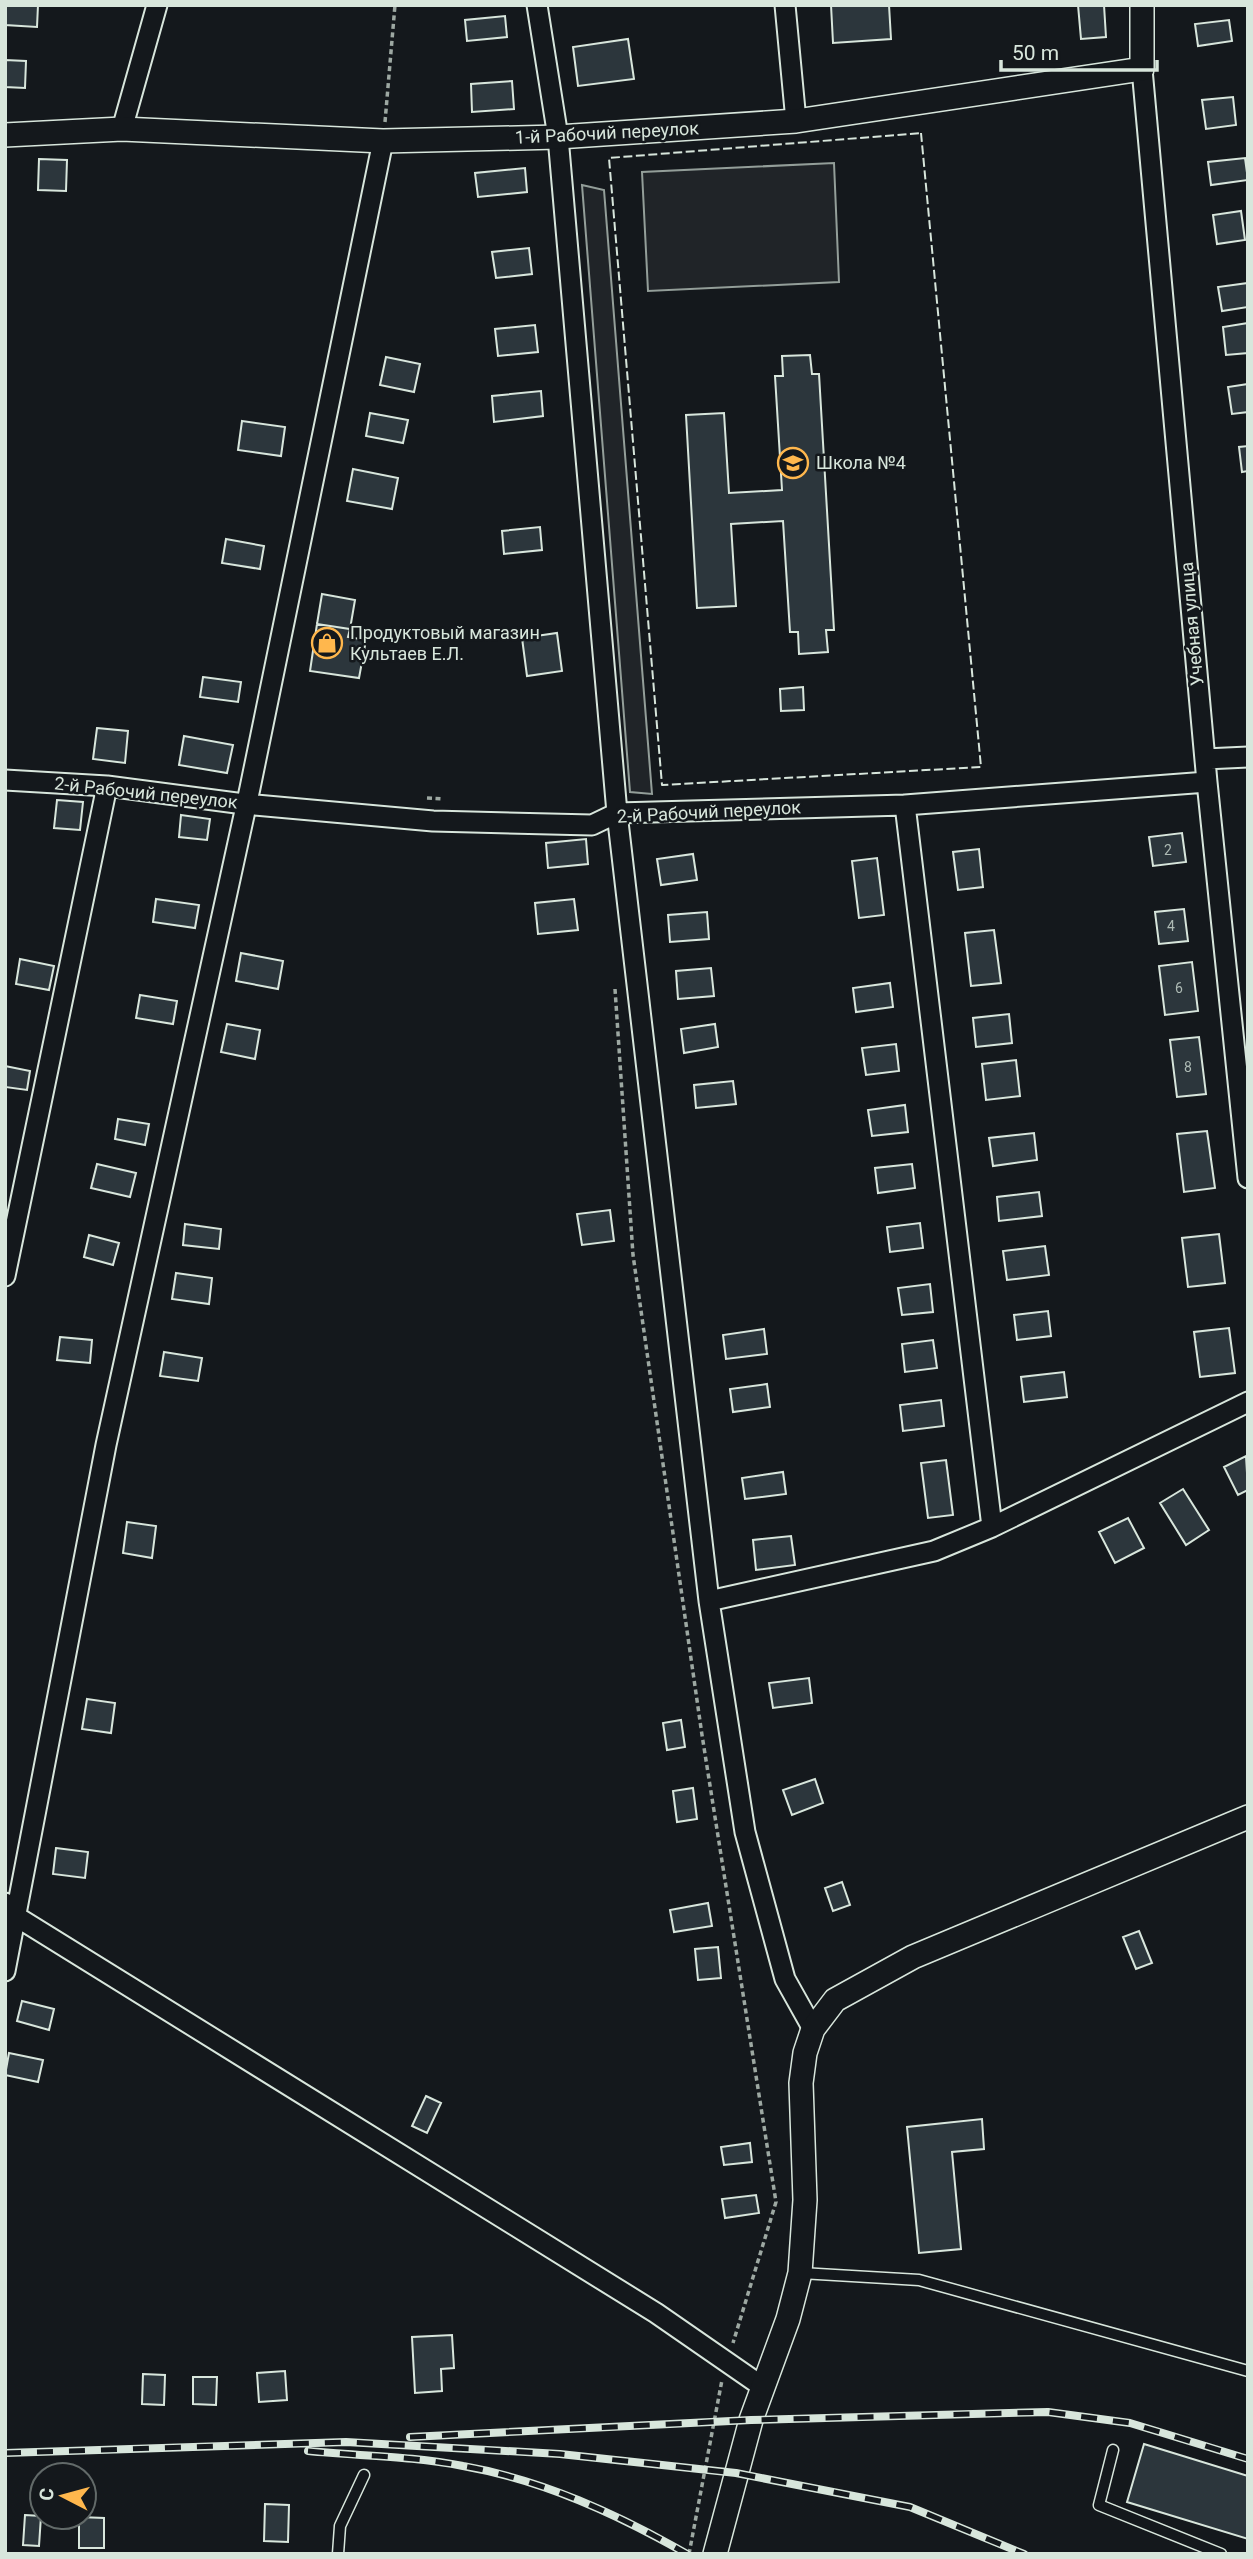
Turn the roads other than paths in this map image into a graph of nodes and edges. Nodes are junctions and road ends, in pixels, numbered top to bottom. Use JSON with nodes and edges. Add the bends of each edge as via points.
{"nodes":[{"id":1,"x":157,"y":5,"type":"edge"},
{"id":2,"x":537,"y":5,"type":"edge"},
{"id":3,"x":785,"y":5,"type":"edge"},
{"id":4,"x":1142,"y":5,"type":"edge"},
{"id":5,"x":1142,"y":69,"type":"junction"},
{"id":6,"x":796,"y":121,"type":"junction"},
{"id":7,"x":122,"y":129,"type":"junction"},
{"id":8,"x":5,"y":135,"type":"edge"},
{"id":9,"x":558,"y":137,"type":"junction"},
{"id":10,"x":383,"y":141,"type":"junction"},
{"id":11,"x":1248,"y":757,"type":"edge"},
{"id":12,"x":1205,"y":759,"type":"junction"},
{"id":13,"x":5,"y":780,"type":"edge"},
{"id":14,"x":1207,"y":782,"type":"junction"},
{"id":15,"x":107,"y":786,"type":"junction"},
{"id":16,"x":244,"y":804,"type":"junction"},
{"id":17,"x":905,"y":805,"type":"junction"},
{"id":18,"x":617,"y":813,"type":"junction"},
{"id":19,"x":1248,"y":1178,"type":"edge"},
{"id":20,"x":5,"y":1276,"type":"edge"},
{"id":21,"x":1248,"y":1402,"type":"edge"},
{"id":22,"x":992,"y":1527,"type":"junction"},
{"id":23,"x":709,"y":1601,"type":"junction"},
{"id":24,"x":1248,"y":1817,"type":"edge"},
{"id":25,"x":11,"y":1910,"type":"edge"},
{"id":26,"x":5,"y":1971,"type":"edge"},
{"id":27,"x":813,"y":2029,"type":"junction"},
{"id":28,"x":800,"y":2273,"type":"junction"},
{"id":29,"x":1248,"y":2371,"type":"edge"},
{"id":30,"x":763,"y":2387,"type":"junction"},
{"id":31,"x":1113,"y":2450,"type":"dead end"},
{"id":32,"x":364,"y":2474,"type":"dead end"},
{"id":33,"x":338,"y":2554,"type":"edge"},
{"id":34,"x":715,"y":2554,"type":"edge"},
{"id":35,"x":1221,"y":2554,"type":"edge"}],
"edges":[{"from":1,"to":7,"type":"street"},
{"from":2,"to":9,"type":"street"},
{"from":3,"to":6,"type":"street"},
{"from":4,"to":5,"type":"street"},
{"from":5,"to":6,"type":"street","name":"1-й Рабочий переулок"},
{"from":5,"to":12,"type":"street","name":"Учебная улица"},
{"from":6,"to":9,"type":"street","name":"1-й Рабочий переулок"},
{"from":7,"to":8,"type":"street","name":"1-й Рабочий переулок"},
{"from":7,"to":10,"type":"street","name":"1-й Рабочий переулок"},
{"from":9,"to":10,"type":"street","name":"1-й Рабочий переулок"},
{"from":9,"to":18,"type":"street"},
{"from":10,"to":16,"type":"street"},
{"from":11,"to":12,"type":"street"},
{"from":12,"to":14,"type":"street","name":"Учебная улица"},
{"from":13,"to":15,"type":"street","name":"2-й Рабочий переулок"},
{"from":14,"to":17,"type":"street","name":"2-й Рабочий переулок"},
{"from":14,"to":19,"type":"street","name":"Учебная улица"},
{"from":15,"to":16,"type":"street","name":"2-й Рабочий переулок"},
{"from":15,"to":20,"type":"street"},
{"from":16,"to":18,"type":"street","name":"2-й Рабочий переулок","via":[[433,821],[592,825]]},
{"from":16,"to":25,"type":"street"},
{"from":17,"to":18,"type":"street","name":"2-й Рабочий переулок"},
{"from":17,"to":22,"type":"street"},
{"from":18,"to":23,"type":"street"},
{"from":21,"to":22,"type":"street"},
{"from":22,"to":23,"type":"street","via":[[934,1551]]},
{"from":23,"to":27,"type":"street","via":[[745,1832],[785,1979]]},
{"from":24,"to":27,"type":"street","via":[[913,1957],[835,2000]]},
{"from":25,"to":26,"type":"street"},
{"from":25,"to":30,"type":"street","via":[[656,2313]]},
{"from":27,"to":28,"type":"street","via":[[801,2083],[805,2200]]},
{"from":28,"to":29,"type":"lane","via":[[919,2280]]},
{"from":28,"to":30,"type":"street"},
{"from":30,"to":34,"type":"street"},
{"from":31,"to":35,"type":"lane","via":[[1099,2505]]},
{"from":32,"to":33,"type":"lane","via":[[340,2526]]}]}
